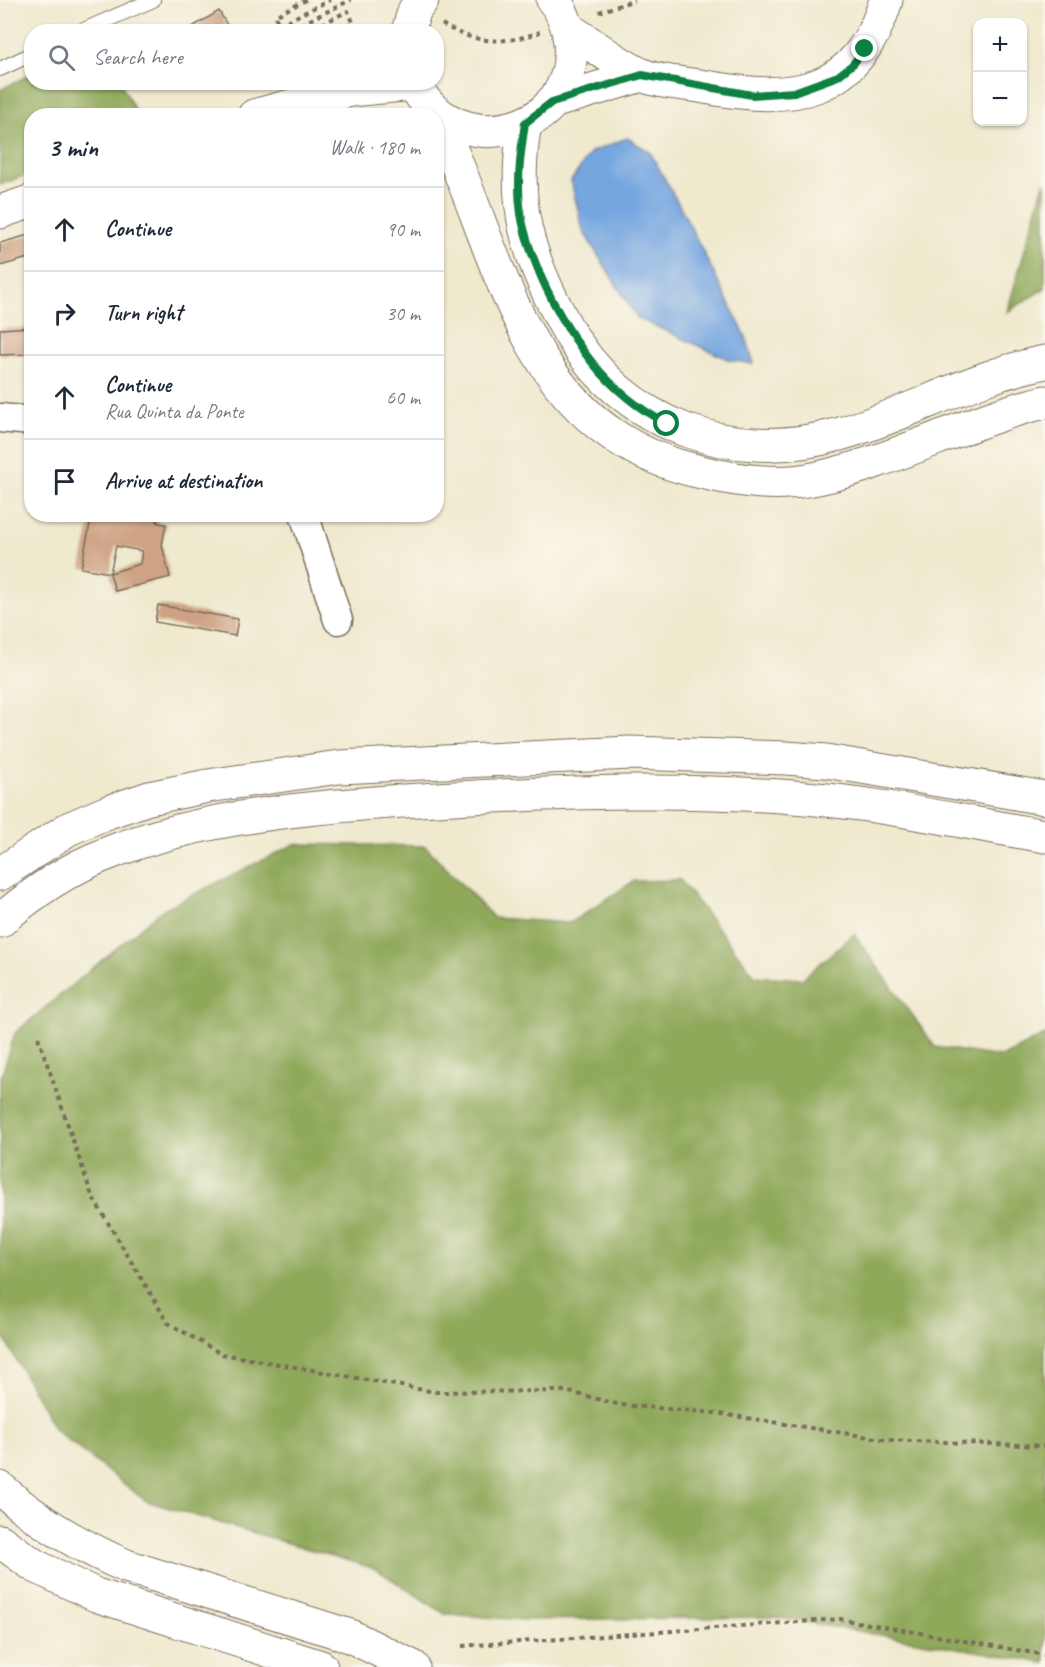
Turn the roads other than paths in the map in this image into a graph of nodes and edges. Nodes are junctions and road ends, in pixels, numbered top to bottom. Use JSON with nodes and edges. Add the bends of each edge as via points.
{"nodes":[{"id":1,"x":153,"y":0,"type":"edge"},
{"id":2,"x":886,"y":0,"type":"edge"},
{"id":3,"x":563,"y":14,"type":"edge"},
{"id":4,"x":420,"y":16,"type":"edge"},
{"id":5,"x":98,"y":24,"type":"edge"},
{"id":6,"x":404,"y":24,"type":"edge"},
{"id":7,"x":24,"y":58,"type":"edge"},
{"id":8,"x":0,"y":69,"type":"edge"},
{"id":9,"x":642,"y":75,"type":"junction"},
{"id":10,"x":291,"y":90,"type":"edge"},
{"id":11,"x":350,"y":90,"type":"edge"},
{"id":12,"x":418,"y":90,"type":"edge"},
{"id":13,"x":552,"y":102,"type":"junction"},
{"id":14,"x":266,"y":108,"type":"edge"},
{"id":15,"x":284,"y":108,"type":"edge"},
{"id":16,"x":431,"y":108,"type":"edge"},
{"id":17,"x":444,"y":119,"type":"edge"},
{"id":18,"x":525,"y":123,"type":"junction"},
{"id":19,"x":444,"y":132,"type":"edge"},
{"id":20,"x":24,"y":204,"type":"edge"},
{"id":21,"x":0,"y":212,"type":"edge"},
{"id":22,"x":1045,"y":362,"type":"edge"},
{"id":23,"x":1045,"y":402,"type":"edge"},
{"id":24,"x":0,"y":418,"type":"edge"},
{"id":25,"x":24,"y":420,"type":"edge"},
{"id":26,"x":307,"y":522,"type":"edge"},
{"id":27,"x":338,"y":620,"type":"dead end"},
{"id":28,"x":1045,"y":798,"type":"edge"},
{"id":29,"x":1045,"y":836,"type":"edge"},
{"id":30,"x":0,"y":874,"type":"edge"},
{"id":31,"x":0,"y":921,"type":"edge"},
{"id":32,"x":0,"y":1488,"type":"edge"},
{"id":33,"x":0,"y":1541,"type":"edge"},
{"id":34,"x":321,"y":1667,"type":"edge"},
{"id":35,"x":413,"y":1667,"type":"edge"}],
"edges":[{"from":1,"to":5,"type":"lane"},
{"from":2,"to":9,"type":"main road","via":[[878,29],[853,64],[817,86],[752,95]]},
{"from":3,"to":9,"type":"main road"},
{"from":3,"to":13,"type":"main road","via":[[571,54],[566,80]]},
{"from":4,"to":6,"type":"main road"},
{"from":7,"to":8,"type":"lane"},
{"from":9,"to":13,"type":"main road"},
{"from":10,"to":14,"type":"main road"},
{"from":11,"to":15,"type":"main road"},
{"from":12,"to":16,"type":"main road"},
{"from":13,"to":18,"type":"main road"},
{"from":17,"to":18,"type":"main road","via":[[479,132],[502,131]]},
{"from":18,"to":22,"type":"main road","via":[[520,206],[525,233],[548,292],[572,337],[606,380],[647,414],[667,424],[752,445],[816,441],[992,375]]},
{"from":19,"to":23,"type":"main road","via":[[510,303],[549,371],[587,415],[611,435],[666,463],[724,477],[766,482],[805,480],[873,463],[995,416]]},
{"from":20,"to":21,"type":"main road"},
{"from":24,"to":25,"type":"street"},
{"from":26,"to":27,"type":"street"},
{"from":28,"to":30,"type":"main road","via":[[826,761],[786,758],[619,753],[339,767],[149,798],[68,829]]},
{"from":29,"to":31,"type":"main road","via":[[850,803],[778,796],[577,792],[384,802],[179,830],[137,843],[103,855],[54,881]]},
{"from":32,"to":35,"type":"main road","via":[[45,1524],[118,1562],[350,1636]]},
{"from":33,"to":34,"type":"main road","via":[[35,1566],[96,1595]]}]}
